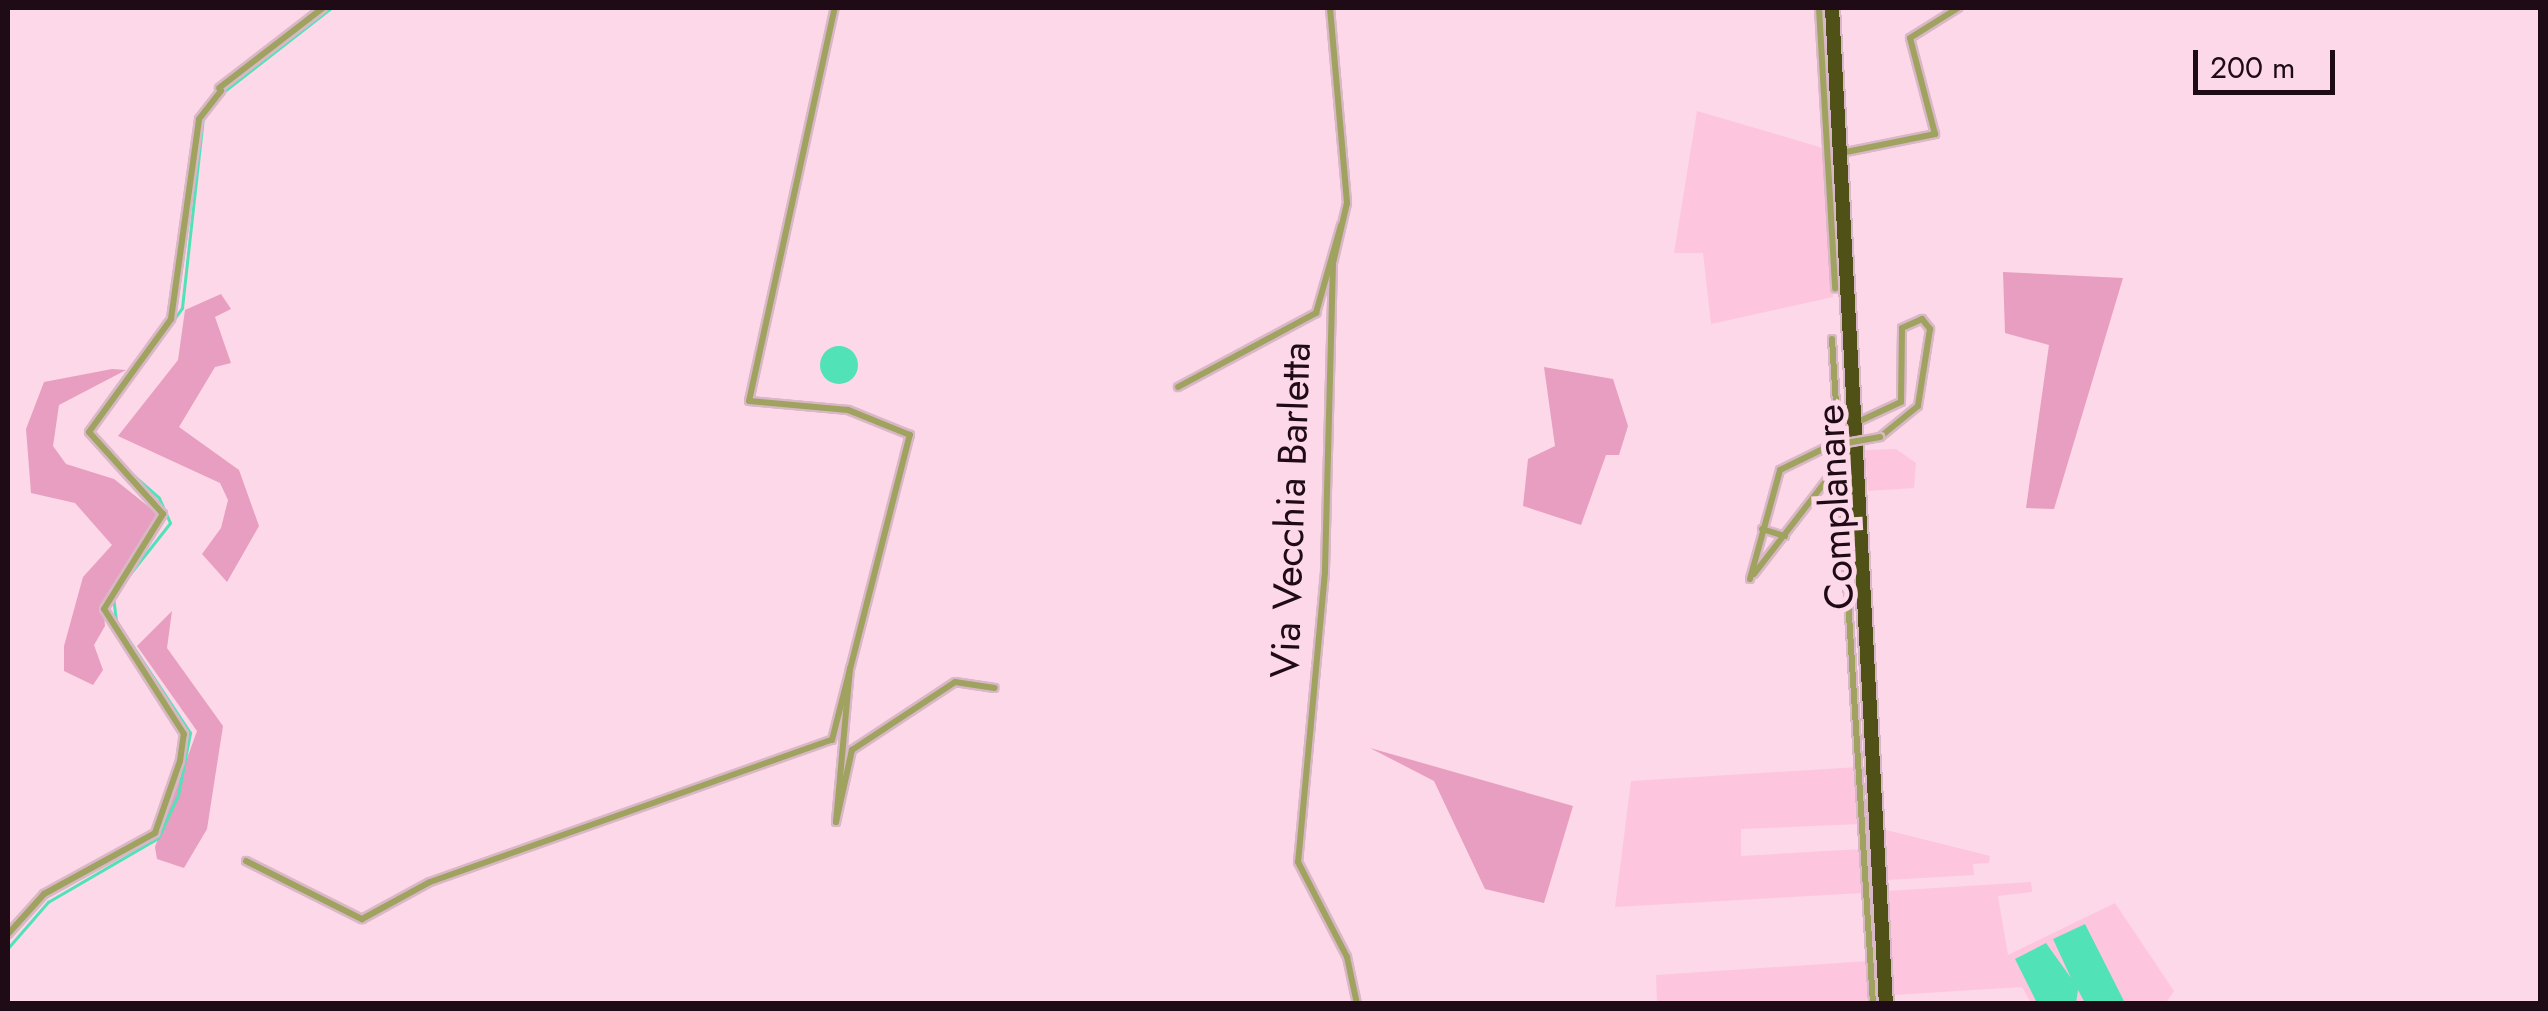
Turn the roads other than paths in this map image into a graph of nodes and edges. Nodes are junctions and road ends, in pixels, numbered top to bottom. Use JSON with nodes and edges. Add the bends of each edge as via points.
{"nodes":[{"id":1,"x":323,"y":8,"type":"edge"},
{"id":2,"x":835,"y":8,"type":"edge"},
{"id":3,"x":1330,"y":8,"type":"edge"},
{"id":4,"x":1829,"y":8,"type":"edge"},
{"id":5,"x":1958,"y":8,"type":"edge"},
{"id":6,"x":1846,"y":152,"type":"junction"},
{"id":7,"x":1345,"y":220,"type":"junction"},
{"id":8,"x":1834,"y":289,"type":"dead end"},
{"id":9,"x":1832,"y":339,"type":"dead end"},
{"id":10,"x":1178,"y":386,"type":"dead end"},
{"id":11,"x":1860,"y":421,"type":"junction"},
{"id":12,"x":1844,"y":454,"type":"junction"},
{"id":13,"x":1845,"y":473,"type":"junction"},
{"id":14,"x":1826,"y":477,"type":"junction"},
{"id":15,"x":1846,"y":492,"type":"junction"},
{"id":16,"x":1761,"y":528,"type":"junction"},
{"id":17,"x":1788,"y":535,"type":"junction"},
{"id":18,"x":1760,"y":548,"type":"junction"},
{"id":19,"x":1771,"y":555,"type":"junction"},
{"id":20,"x":849,"y":668,"type":"junction"},
{"id":21,"x":996,"y":688,"type":"dead end"},
{"id":22,"x":246,"y":861,"type":"dead end"},
{"id":23,"x":8,"y":934,"type":"edge"},
{"id":24,"x":1358,"y":1004,"type":"edge"},
{"id":25,"x":1882,"y":1004,"type":"edge"}],
"edges":[{"from":1,"to":23,"type":"street","via":[[220,90],[199,118],[171,319],[90,432],[163,514],[104,609],[184,734],[180,761],[155,833],[44,894]]},
{"from":2,"to":20,"type":"street","via":[[748,401],[848,410],[909,433]]},
{"from":3,"to":7,"type":"street","name":"Via Vecchia Barletta"},
{"from":4,"to":6,"type":"street","name":"Complanare"},
{"from":4,"to":8,"type":"street"},
{"from":4,"to":25,"type":"highway"},
{"from":5,"to":6,"type":"street","via":[[1910,38],[1934,134]]},
{"from":6,"to":11,"type":"street","name":"Complanare"},
{"from":7,"to":10,"type":"street","via":[[1316,313]]},
{"from":7,"to":24,"type":"street","name":"Via Vecchia Barletta","via":[[1338,241],[1298,862],[1346,957]]},
{"from":9,"to":12,"type":"street","name":"Complanare"},
{"from":11,"to":16,"type":"street","bridge":true,"via":[[1901,402],[1902,328],[1922,319],[1930,329],[1918,406],[1880,438],[1829,446],[1780,470]]},
{"from":11,"to":25,"type":"street","name":"Complanare"},
{"from":12,"to":13,"type":"street","name":"Complanare"},
{"from":12,"to":14,"type":"street"},
{"from":13,"to":14,"type":"street"},
{"from":13,"to":15,"type":"street","name":"Complanare"},
{"from":14,"to":15,"type":"street"},
{"from":14,"to":17,"type":"street"},
{"from":15,"to":25,"type":"street","name":"Complanare"},
{"from":16,"to":17,"type":"street","via":[[1778,540]]},
{"from":16,"to":18,"type":"street"},
{"from":16,"to":19,"type":"street"},
{"from":17,"to":19,"type":"street"},
{"from":18,"to":19,"type":"street"},
{"from":18,"to":19,"type":"street","via":[[1750,579]]},
{"from":20,"to":21,"type":"street","via":[[838,738],[836,822],[852,750],[955,682]]},
{"from":20,"to":22,"type":"street","via":[[830,742],[430,882],[362,919]]}]}
